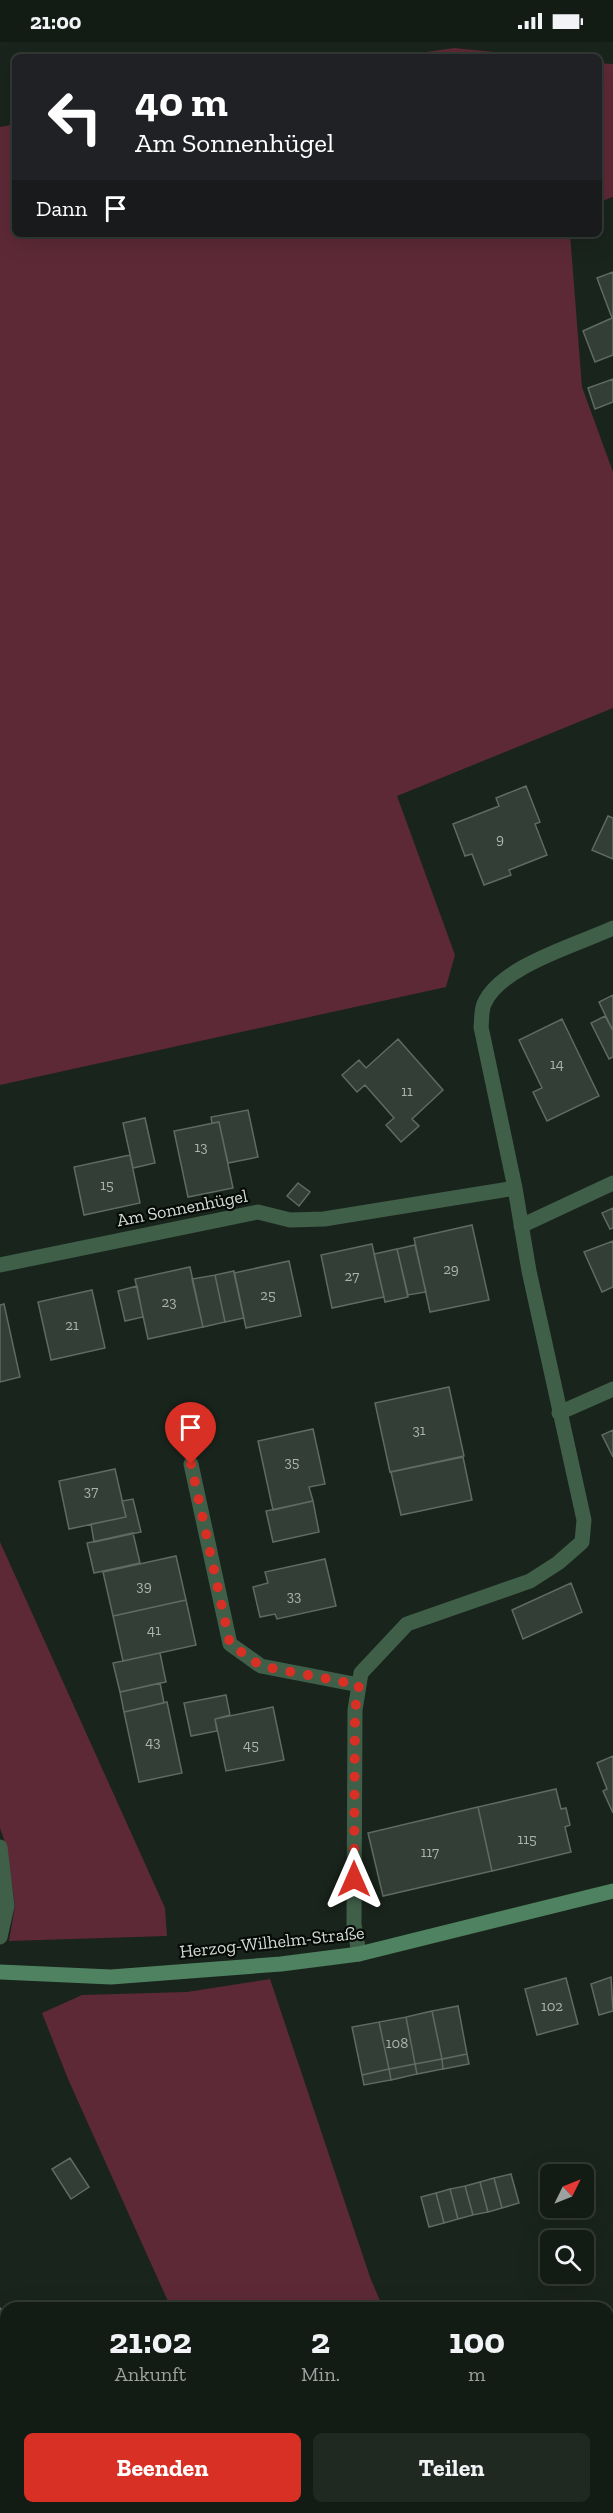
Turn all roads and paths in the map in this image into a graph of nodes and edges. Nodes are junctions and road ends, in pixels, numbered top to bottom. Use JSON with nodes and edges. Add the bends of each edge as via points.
{"nodes":[{"id":1,"x":613,"y":928,"type":"edge"},
{"id":2,"x":613,"y":1183,"type":"edge"},
{"id":3,"x":515,"y":1188,"type":"junction"},
{"id":4,"x":522,"y":1226,"type":"junction"},
{"id":5,"x":0,"y":1265,"type":"edge"},
{"id":6,"x":613,"y":1389,"type":"edge"},
{"id":7,"x":559,"y":1413,"type":"junction"},
{"id":8,"x":191,"y":1464,"type":"dead end"},
{"id":9,"x":359,"y":1685,"type":"junction"},
{"id":10,"x":0,"y":1847,"type":"edge"},
{"id":11,"x":613,"y":1891,"type":"edge"},
{"id":12,"x":0,"y":1937,"type":"edge"},
{"id":13,"x":359,"y":1954,"type":"junction"},
{"id":14,"x":0,"y":1971,"type":"edge"}],
"edges":[{"from":1,"to":3,"type":"street","via":[[519,969],[500,982],[484,1004],[481,1027]]},
{"from":2,"to":4,"type":"street"},
{"from":3,"to":4,"type":"street"},
{"from":3,"to":5,"type":"street","name":"Am Sonnenhügel","via":[[324,1219],[290,1220],[258,1212]]},
{"from":4,"to":7,"type":"street"},
{"from":6,"to":7,"type":"street"},
{"from":7,"to":9,"type":"street","via":[[584,1520],[582,1542],[530,1581],[407,1624],[361,1673]]},
{"from":8,"to":9,"type":"street","via":[[230,1644],[261,1666]]},
{"from":9,"to":13,"type":"street","via":[[355,1710],[354,1924]]},
{"from":10,"to":12,"type":"street","via":[[7,1906]]},
{"from":11,"to":13,"type":"main road","name":"Herzog-Wilhelm-Straße"},
{"from":13,"to":14,"type":"main road","name":"Herzog-Wilhelm-Straße","via":[[111,1977]]}]}
